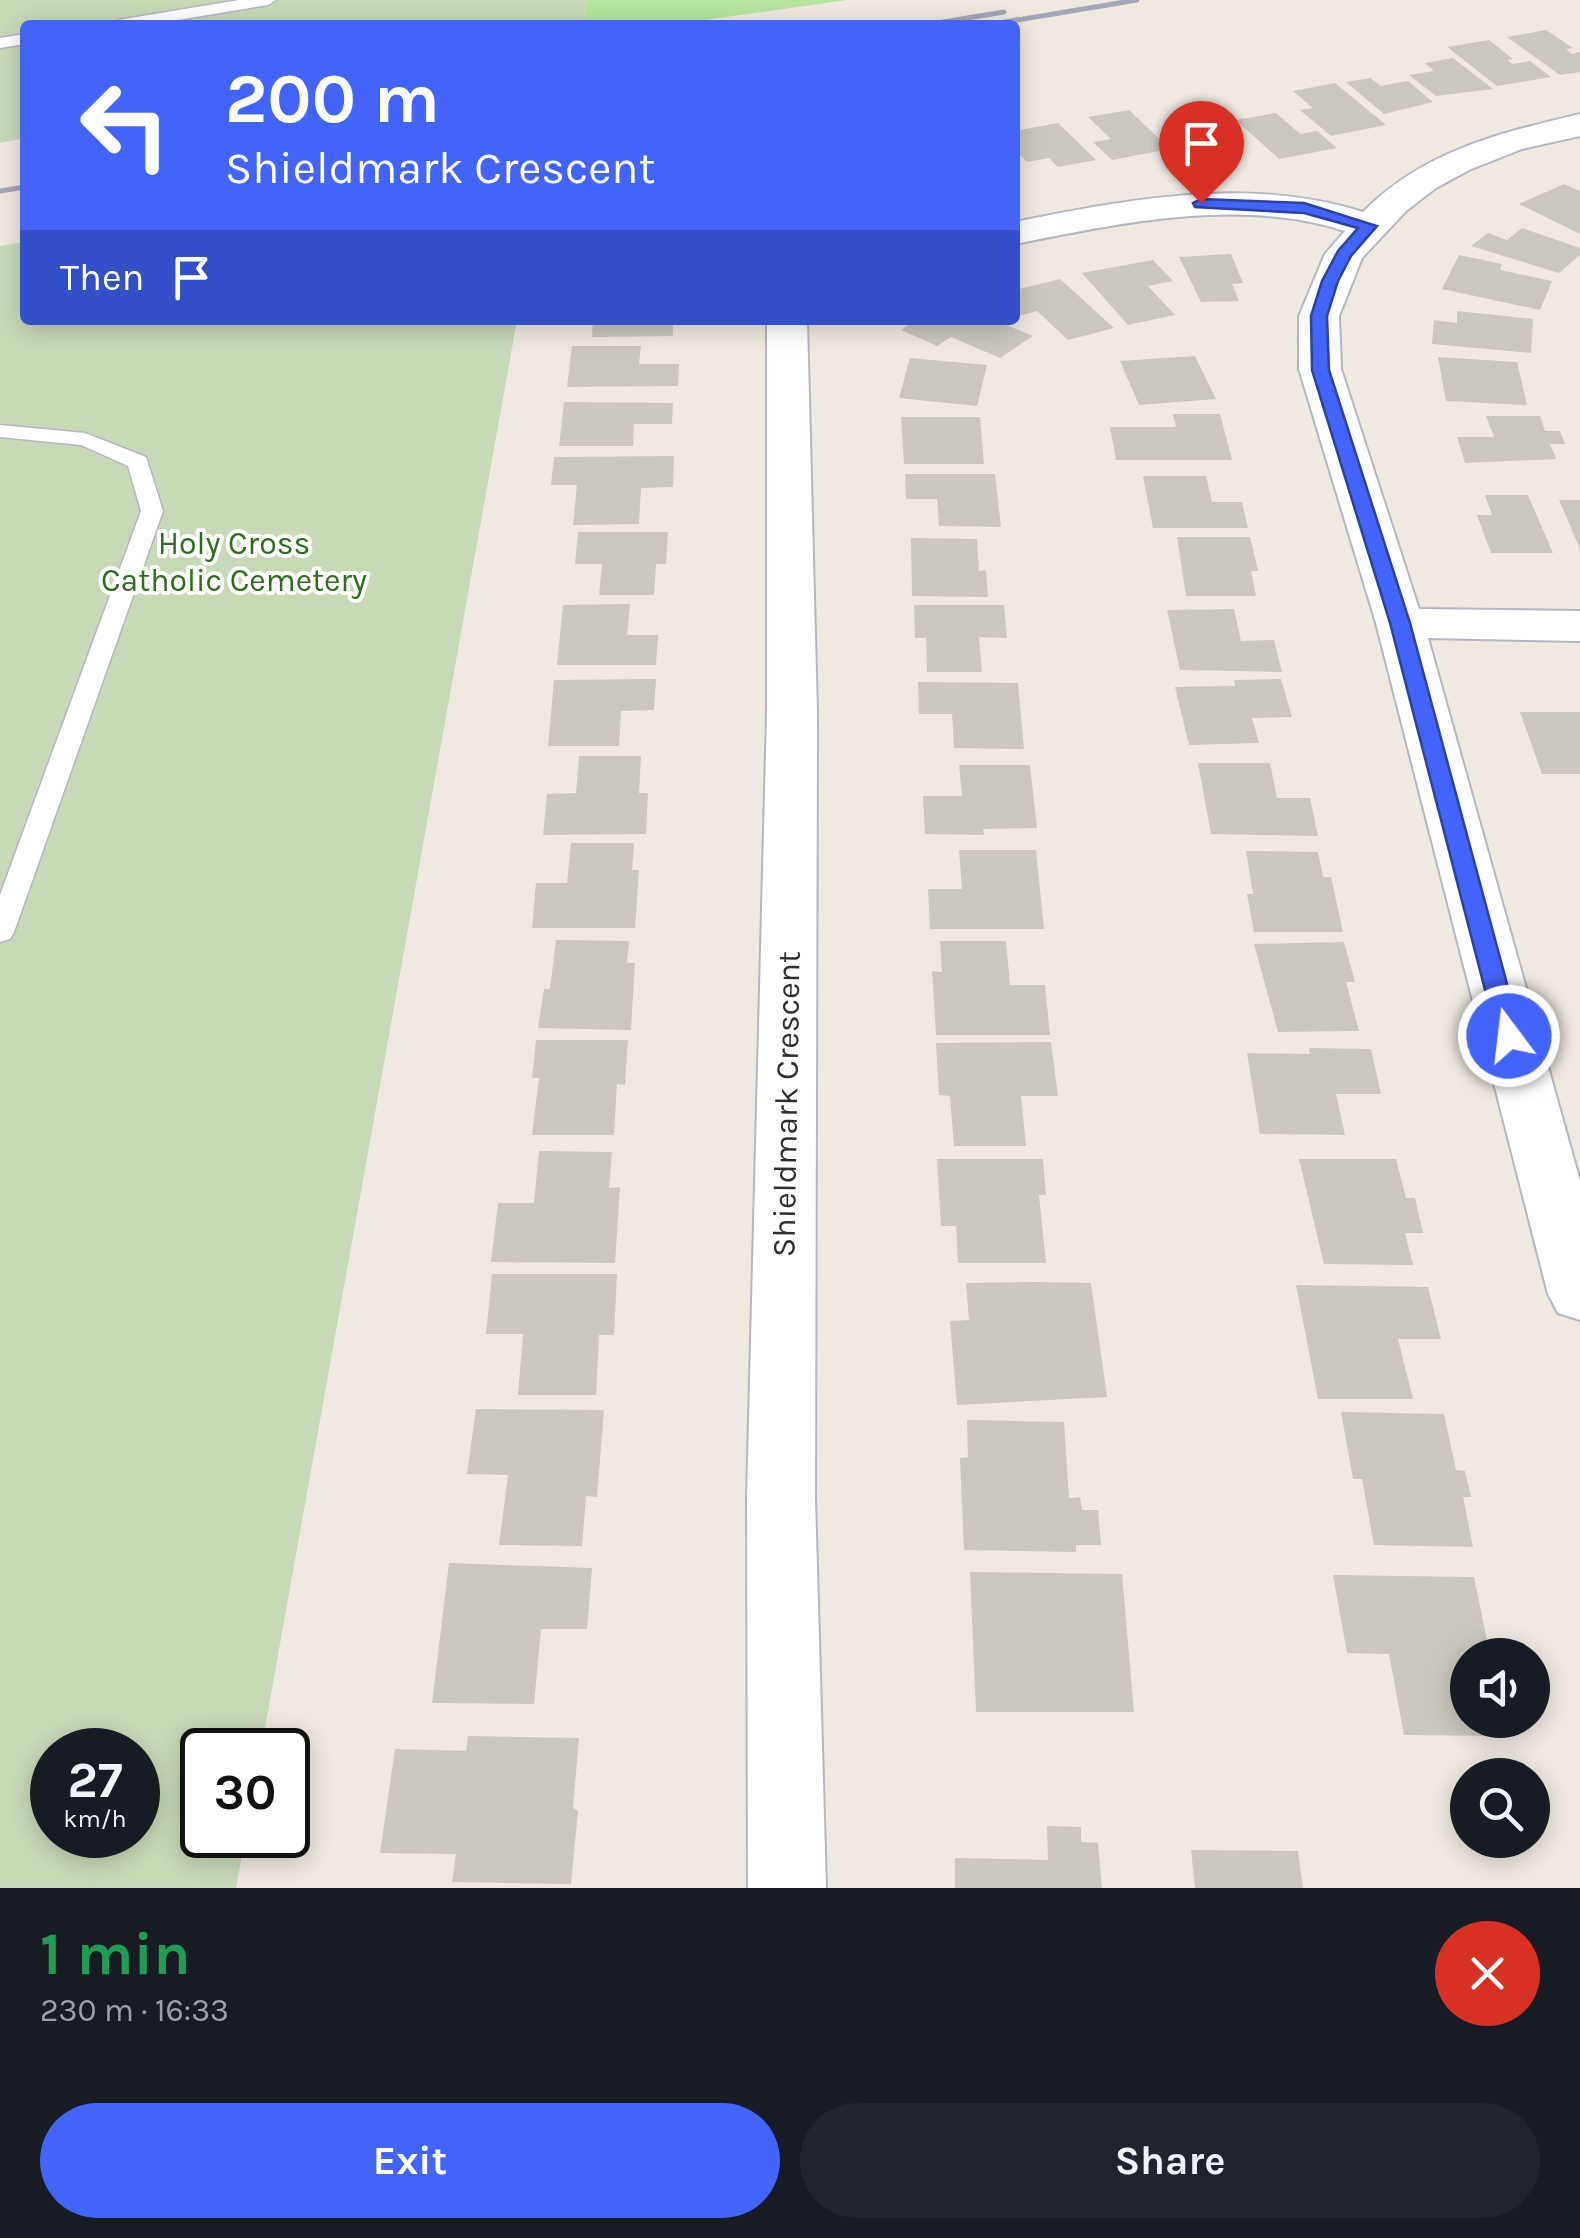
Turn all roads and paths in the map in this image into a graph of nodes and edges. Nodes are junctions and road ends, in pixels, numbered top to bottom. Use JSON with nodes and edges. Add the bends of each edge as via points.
{"nodes":[{"id":1,"x":268,"y":0,"type":"edge"},
{"id":2,"x":148,"y":20,"type":"edge"},
{"id":3,"x":1580,"y":125,"type":"edge"},
{"id":4,"x":1369,"y":226,"type":"junction"},
{"id":5,"x":1020,"y":232,"type":"edge"},
{"id":6,"x":788,"y":325,"type":"edge"},
{"id":7,"x":0,"y":431,"type":"edge"},
{"id":8,"x":1400,"y":623,"type":"junction"},
{"id":9,"x":1580,"y":626,"type":"edge"},
{"id":10,"x":0,"y":932,"type":"edge"},
{"id":11,"x":1580,"y":1294,"type":"edge"},
{"id":12,"x":787,"y":1888,"type":"edge"}],
"edges":[{"from":1,"to":2,"type":"lane"},
{"from":3,"to":4,"type":"street","via":[[1512,140],[1456,162],[1423,180]]},
{"from":4,"to":5,"type":"street","via":[[1304,208],[1201,203]]},
{"from":4,"to":8,"type":"street","via":[[1330,281],[1319,316],[1320,370]]},
{"from":6,"to":12,"type":"street","name":"Shieldmark Crescent","via":[[792,713],[781,1497]]},
{"from":7,"to":10,"type":"lane","via":[[85,439],[138,462],[152,512]]},
{"from":8,"to":9,"type":"street"},
{"from":8,"to":11,"type":"street"}]}
